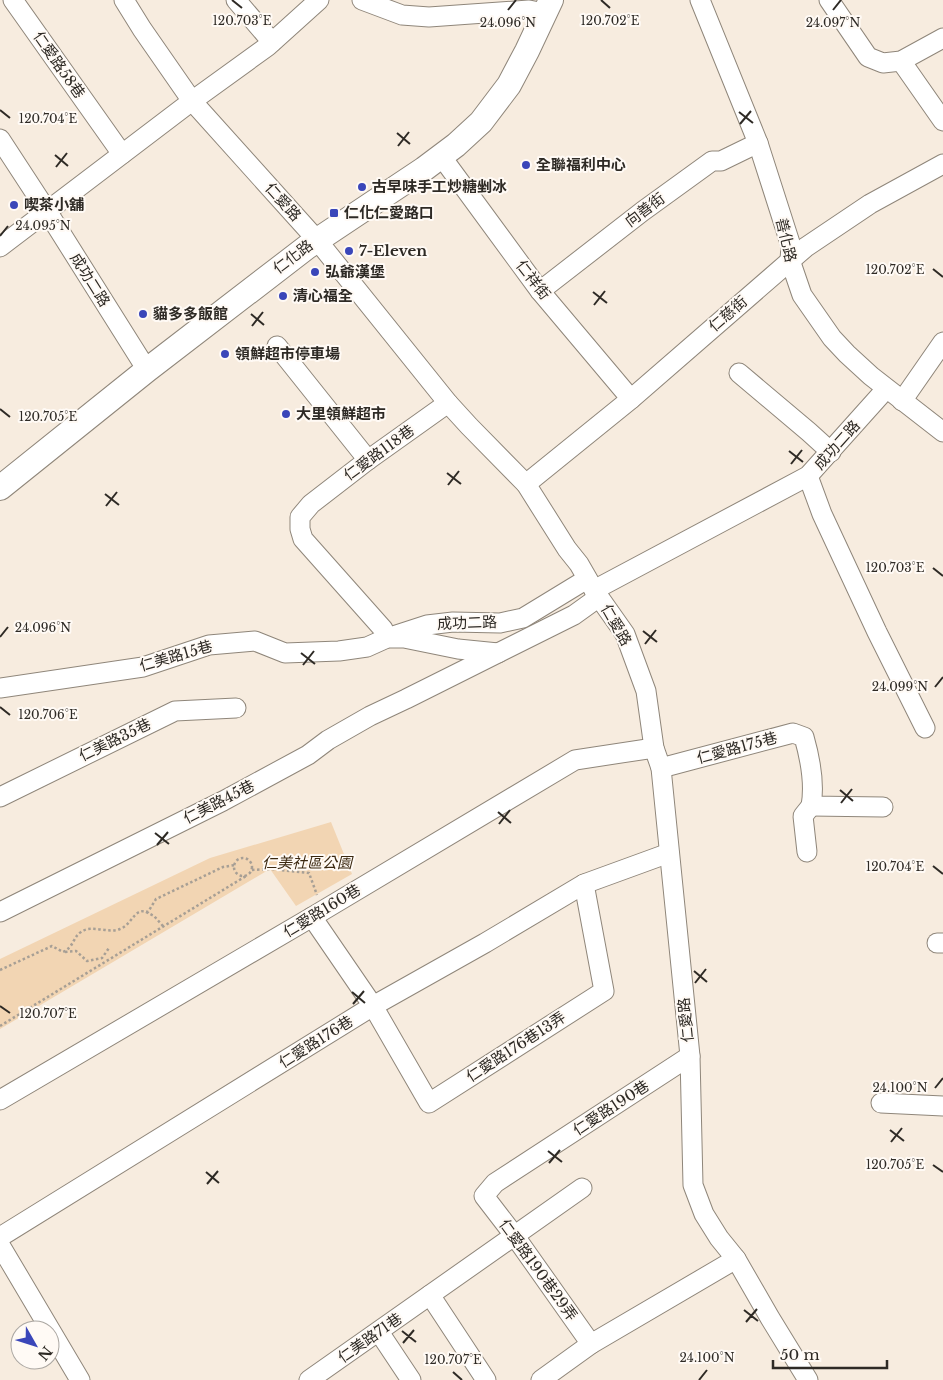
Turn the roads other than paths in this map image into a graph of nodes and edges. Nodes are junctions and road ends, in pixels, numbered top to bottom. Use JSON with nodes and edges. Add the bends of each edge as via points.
{"nodes":[{"id":1,"x":14,"y":0,"type":"edge"},
{"id":2,"x":124,"y":0,"type":"edge"},
{"id":3,"x":236,"y":0,"type":"edge"},
{"id":4,"x":319,"y":0,"type":"edge"},
{"id":5,"x":362,"y":0,"type":"edge"},
{"id":6,"x":700,"y":0,"type":"edge"},
{"id":7,"x":829,"y":0,"type":"edge"},
{"id":8,"x":547,"y":7,"type":"edge"},
{"id":9,"x":943,"y":38,"type":"edge"},
{"id":10,"x":272,"y":42,"type":"junction"},
{"id":11,"x":901,"y":61,"type":"junction"},
{"id":12,"x":192,"y":101,"type":"junction"},
{"id":13,"x":943,"y":121,"type":"edge"},
{"id":14,"x":0,"y":139,"type":"edge"},
{"id":15,"x":758,"y":143,"type":"junction"},
{"id":16,"x":122,"y":154,"type":"junction"},
{"id":17,"x":441,"y":156,"type":"junction"},
{"id":18,"x":943,"y":164,"type":"edge"},
{"id":19,"x":47,"y":211,"type":"junction"},
{"id":20,"x":317,"y":240,"type":"junction"},
{"id":21,"x":0,"y":247,"type":"edge"},
{"id":22,"x":790,"y":260,"type":"junction"},
{"id":23,"x":540,"y":291,"type":"junction"},
{"id":24,"x":943,"y":342,"type":"edge"},
{"id":25,"x":277,"y":346,"type":"dead end"},
{"id":26,"x":148,"y":370,"type":"junction"},
{"id":27,"x":739,"y":373,"type":"dead end"},
{"id":28,"x":886,"y":389,"type":"junction"},
{"id":29,"x":631,"y":399,"type":"junction"},
{"id":30,"x":902,"y":401,"type":"junction"},
{"id":31,"x":448,"y":403,"type":"junction"},
{"id":32,"x":943,"y":432,"type":"edge"},
{"id":33,"x":831,"y":452,"type":"junction"},
{"id":34,"x":368,"y":460,"type":"junction"},
{"id":35,"x":808,"y":476,"type":"junction"},
{"id":36,"x":526,"y":484,"type":"junction"},
{"id":37,"x":0,"y":488,"type":"edge"},
{"id":38,"x":594,"y":588,"type":"junction"},
{"id":39,"x":387,"y":638,"type":"junction"},
{"id":40,"x":498,"y":653,"type":"junction"},
{"id":41,"x":0,"y":688,"type":"edge"},
{"id":42,"x":406,"y":699,"type":"joint"},
{"id":43,"x":236,"y":708,"type":"dead end"},
{"id":44,"x":925,"y":728,"type":"dead end"},
{"id":45,"x":654,"y":748,"type":"junction"},
{"id":46,"x":661,"y":768,"type":"junction"},
{"id":47,"x":0,"y":797,"type":"edge"},
{"id":48,"x":810,"y":806,"type":"junction"},
{"id":49,"x":882,"y":806,"type":"dead end"},
{"id":50,"x":807,"y":852,"type":"dead end"},
{"id":51,"x":669,"y":853,"type":"junction"},
{"id":52,"x":584,"y":884,"type":"junction"},
{"id":53,"x":0,"y":912,"type":"edge"},
{"id":54,"x":318,"y":913,"type":"junction"},
{"id":55,"x":373,"y":1006,"type":"junction"},
{"id":56,"x":690,"y":1056,"type":"junction"},
{"id":57,"x":0,"y":1100,"type":"edge"},
{"id":58,"x":881,"y":1103,"type":"dead end"},
{"id":59,"x":943,"y":1106,"type":"edge"},
{"id":60,"x":582,"y":1188,"type":"dead end"},
{"id":61,"x":484,"y":1196,"type":"joint"},
{"id":62,"x":514,"y":1235,"type":"junction"},
{"id":63,"x":0,"y":1237,"type":"edge"},
{"id":64,"x":0,"y":1245,"type":"edge"},
{"id":65,"x":736,"y":1259,"type":"junction"},
{"id":66,"x":430,"y":1294,"type":"junction"},
{"id":67,"x":379,"y":1332,"type":"junction"},
{"id":68,"x":590,"y":1344,"type":"junction"},
{"id":69,"x":80,"y":1380,"type":"edge"},
{"id":70,"x":309,"y":1380,"type":"edge"},
{"id":71,"x":411,"y":1380,"type":"edge"},
{"id":72,"x":486,"y":1380,"type":"edge"},
{"id":73,"x":541,"y":1380,"type":"edge"},
{"id":74,"x":808,"y":1380,"type":"edge"}],
"edges":[{"from":1,"to":16,"type":"street","name":"仁愛路58巷"},
{"from":2,"to":12,"type":"street","name":"仁愛路"},
{"from":3,"to":10,"type":"street"},
{"from":4,"to":10,"type":"street"},
{"from":5,"to":8,"type":"street","via":[[402,15],[429,17]]},
{"from":6,"to":15,"type":"street","name":"善化路"},
{"from":7,"to":11,"type":"street","via":[[868,57],[883,63]]},
{"from":8,"to":17,"type":"main road","name":"仁化路","via":[[509,85],[481,122]]},
{"from":9,"to":11,"type":"street"},
{"from":10,"to":12,"type":"street"},
{"from":11,"to":13,"type":"street"},
{"from":12,"to":16,"type":"street"},
{"from":12,"to":20,"type":"street","name":"仁愛路"},
{"from":14,"to":19,"type":"street","name":"成功二路"},
{"from":15,"to":22,"type":"street","name":"善化路","via":[[791,246]]},
{"from":15,"to":23,"type":"street","name":"向善街","via":[[722,160],[712,161]]},
{"from":16,"to":19,"type":"street"},
{"from":17,"to":20,"type":"main road","name":"仁化路"},
{"from":17,"to":23,"type":"street","name":"仁祥街"},
{"from":18,"to":22,"type":"street","name":"仁慈街","via":[[870,204]]},
{"from":19,"to":21,"type":"street"},
{"from":19,"to":26,"type":"street","name":"成功二路"},
{"from":20,"to":26,"type":"main road","name":"仁化路"},
{"from":20,"to":31,"type":"street","name":"仁愛路"},
{"from":22,"to":28,"type":"street","name":"善化路","via":[[802,295],[824,326],[847,354]]},
{"from":22,"to":29,"type":"street","name":"仁慈街"},
{"from":23,"to":29,"type":"street","name":"仁祥街"},
{"from":24,"to":30,"type":"street"},
{"from":25,"to":34,"type":"street"},
{"from":26,"to":37,"type":"main road","name":"仁化路"},
{"from":27,"to":33,"type":"street"},
{"from":28,"to":30,"type":"street","name":"善化路"},
{"from":28,"to":33,"type":"street","name":"成功二路"},
{"from":29,"to":36,"type":"street","name":"仁慈街"},
{"from":30,"to":32,"type":"street","name":"善化路"},
{"from":31,"to":34,"type":"street","name":"仁愛路118巷"},
{"from":31,"to":36,"type":"street","name":"仁愛路"},
{"from":33,"to":35,"type":"street","name":"成功二路"},
{"from":34,"to":39,"type":"street","name":"仁愛路118巷","via":[[311,504],[300,518],[300,529],[303,539],[383,629]]},
{"from":35,"to":38,"type":"street","name":"成功二路"},
{"from":35,"to":44,"type":"street","via":[[822,514]]},
{"from":36,"to":38,"type":"street","name":"仁愛路"},
{"from":38,"to":39,"type":"street","name":"成功二路","via":[[523,618],[427,625]]},
{"from":38,"to":40,"type":"street","name":"成功二路","via":[[574,614]]},
{"from":38,"to":45,"type":"street","name":"仁愛路","via":[[625,634],[646,691]]},
{"from":39,"to":40,"type":"street","name":"仁美路15巷"},
{"from":39,"to":41,"type":"street","name":"仁美路15巷","via":[[367,647],[285,653],[255,641],[209,645],[143,667]]},
{"from":40,"to":42,"type":"street","name":"成功二路"},
{"from":42,"to":53,"type":"street","name":"仁美路45巷","via":[[370,716],[308,755],[223,801]]},
{"from":43,"to":47,"type":"street","name":"仁美路35巷","via":[[175,711]]},
{"from":45,"to":46,"type":"street","name":"仁愛路"},
{"from":45,"to":54,"type":"street","name":"仁愛路160巷","via":[[574,760]]},
{"from":46,"to":48,"type":"street","name":"仁愛路175巷","via":[[792,733],[804,737],[807,748],[813,792]]},
{"from":46,"to":51,"type":"street","name":"仁愛路"},
{"from":48,"to":49,"type":"street"},
{"from":48,"to":50,"type":"street","name":"仁愛路175巷","via":[[803,816]]},
{"from":51,"to":52,"type":"street","name":"仁愛路176巷"},
{"from":51,"to":56,"type":"street","name":"仁愛路"},
{"from":52,"to":55,"type":"street","name":"仁愛路176巷"},
{"from":52,"to":55,"type":"street","name":"仁愛路176巷13弄","via":[[604,991],[429,1102]]},
{"from":54,"to":55,"type":"street"},
{"from":54,"to":57,"type":"street","name":"仁愛路160巷"},
{"from":55,"to":63,"type":"street","name":"仁愛路176巷"},
{"from":56,"to":61,"type":"street","name":"仁愛路190巷","via":[[495,1183]]},
{"from":56,"to":65,"type":"street","name":"仁愛路","via":[[693,1185],[704,1214]]},
{"from":58,"to":59,"type":"street"},
{"from":60,"to":62,"type":"street"},
{"from":61,"to":62,"type":"street","name":"仁愛路190巷29弄"},
{"from":62,"to":66,"type":"street"},
{"from":62,"to":68,"type":"street","name":"仁愛路190巷29弄"},
{"from":64,"to":69,"type":"street"},
{"from":65,"to":68,"type":"street"},
{"from":65,"to":74,"type":"street","name":"仁愛路"},
{"from":66,"to":67,"type":"street","name":"仁美路71巷"},
{"from":66,"to":72,"type":"street"},
{"from":67,"to":70,"type":"street","name":"仁美路71巷"},
{"from":67,"to":71,"type":"street"},
{"from":68,"to":73,"type":"street"}]}
